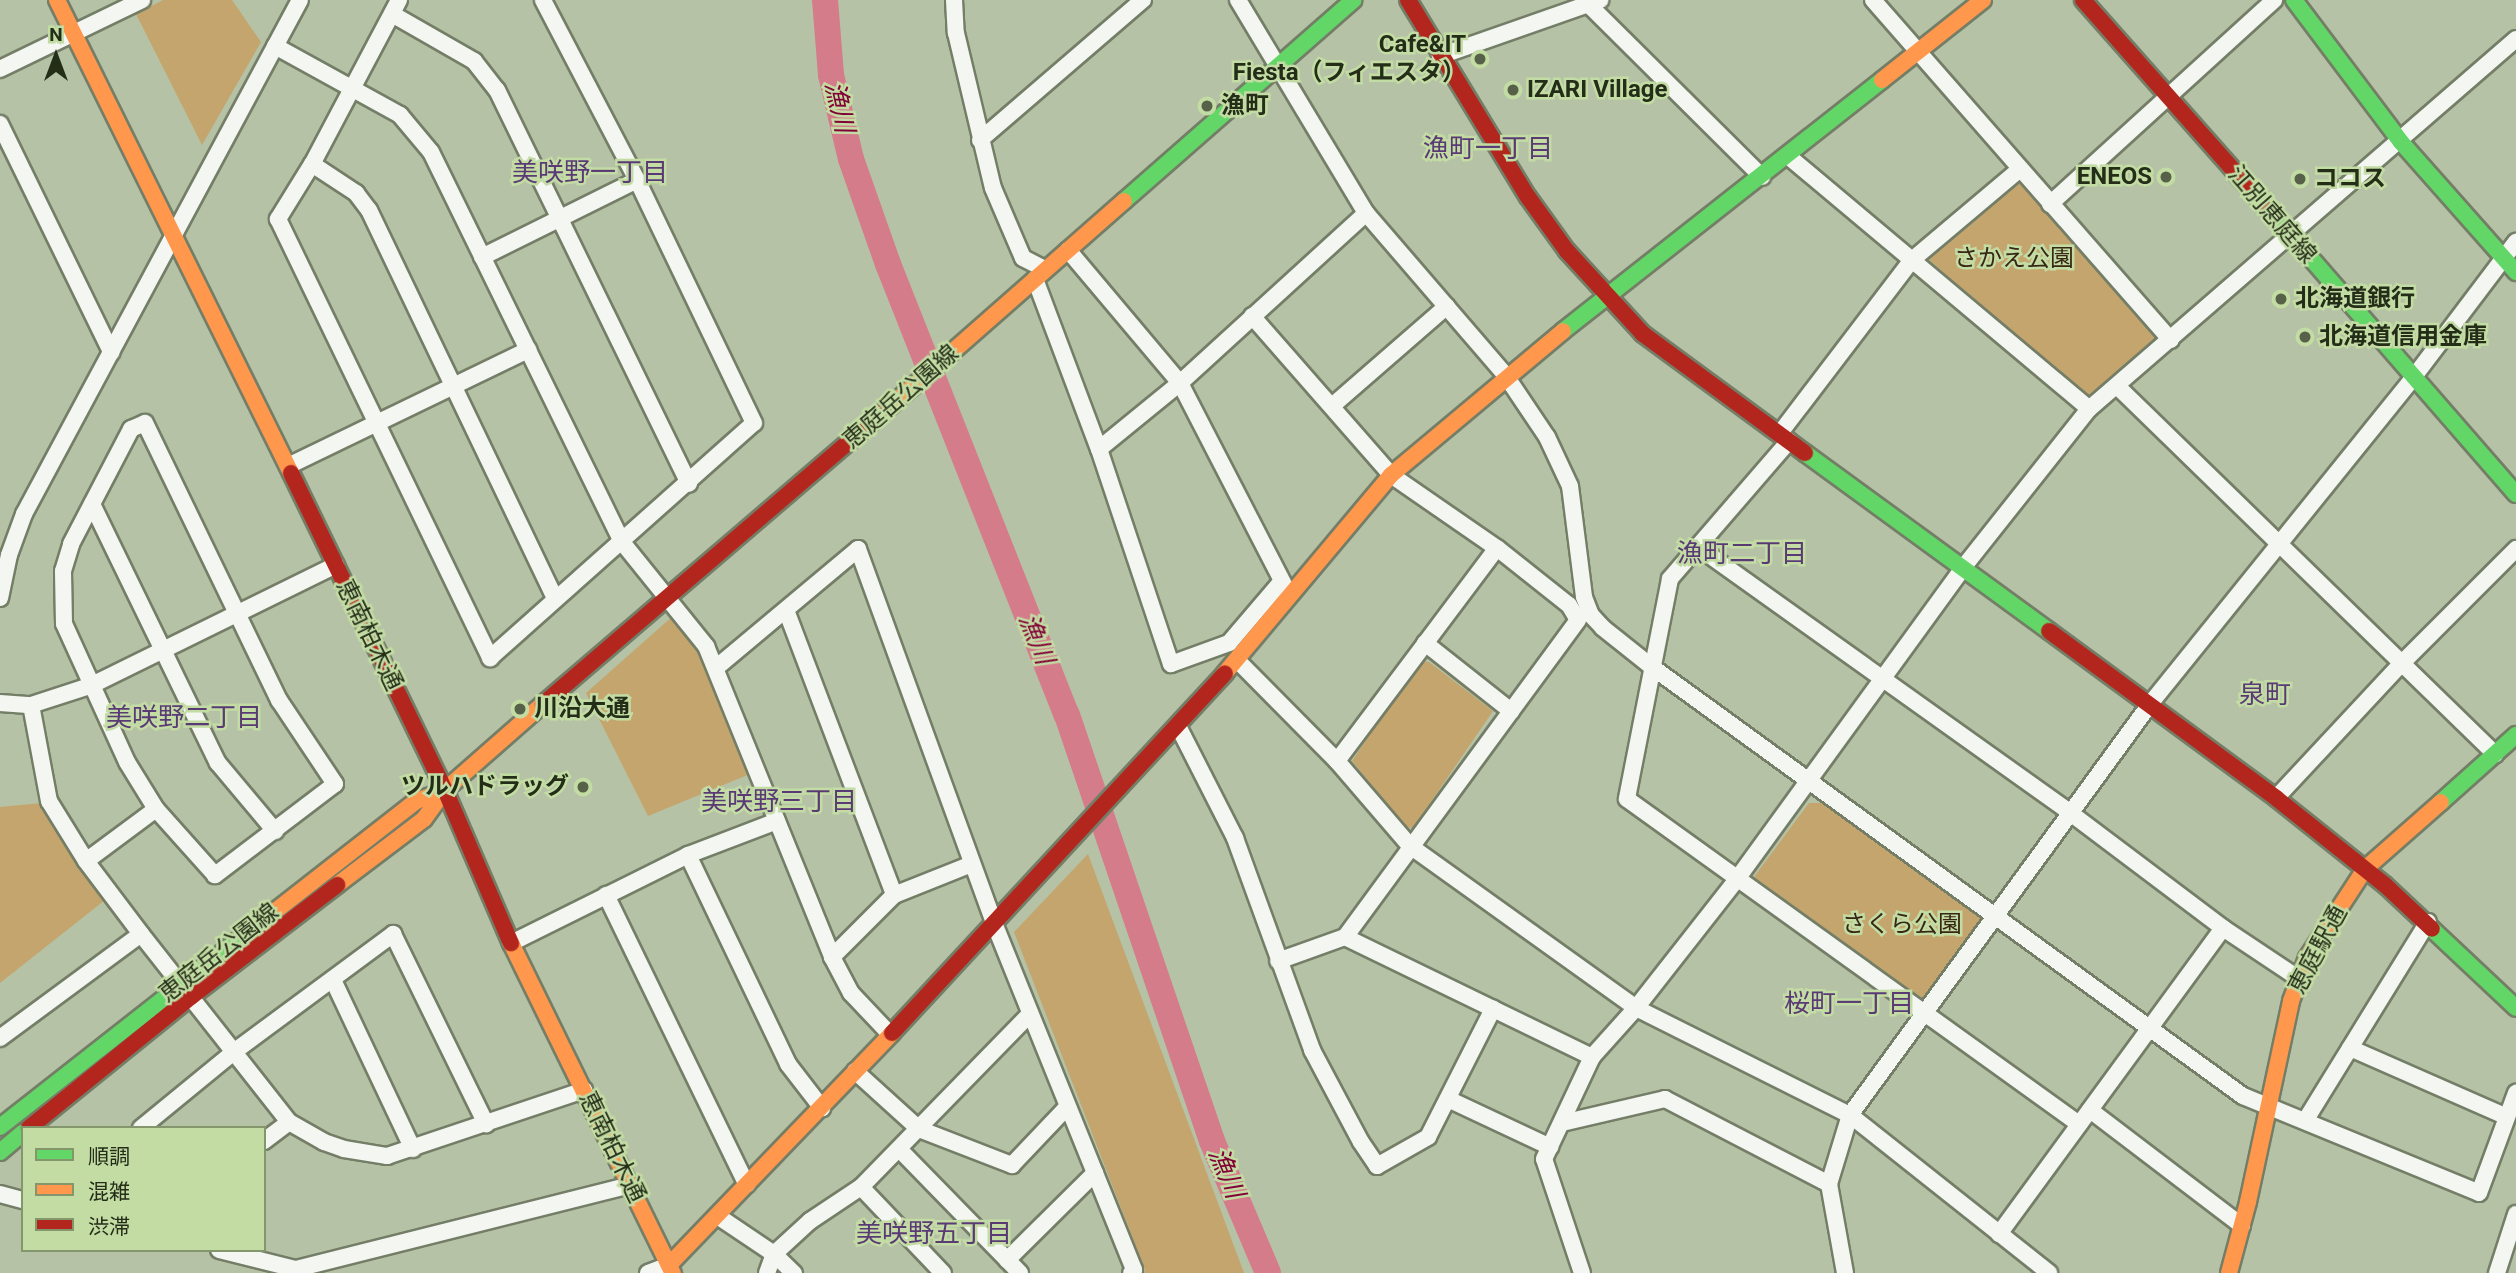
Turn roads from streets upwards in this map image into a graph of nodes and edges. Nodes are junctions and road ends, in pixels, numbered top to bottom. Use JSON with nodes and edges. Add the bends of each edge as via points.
{"nodes":[{"id":1,"x":57,"y":0,"type":"edge"},
{"id":2,"x":142,"y":0,"type":"edge"},
{"id":3,"x":300,"y":0,"type":"edge"},
{"id":4,"x":543,"y":0,"type":"edge"},
{"id":5,"x":954,"y":0,"type":"edge"},
{"id":6,"x":1143,"y":0,"type":"edge"},
{"id":7,"x":1238,"y":0,"type":"edge"},
{"id":8,"x":1354,"y":0,"type":"edge"},
{"id":9,"x":1408,"y":0,"type":"edge"},
{"id":10,"x":1873,"y":0,"type":"edge"},
{"id":11,"x":1983,"y":0,"type":"edge"},
{"id":12,"x":2082,"y":0,"type":"edge"},
{"id":13,"x":2274,"y":0,"type":"edge"},
{"id":14,"x":2294,"y":0,"type":"edge"},
{"id":15,"x":1591,"y":2,"type":"edge"},
{"id":16,"x":395,"y":7,"type":"edge"},
{"id":17,"x":73,"y":34,"type":"junction"},
{"id":18,"x":2516,"y":40,"type":"edge"},
{"id":19,"x":275,"y":47,"type":"junction"},
{"id":20,"x":1919,"y":51,"type":"junction"},
{"id":21,"x":1440,"y":57,"type":"junction"},
{"id":22,"x":0,"y":69,"type":"edge"},
{"id":23,"x":1277,"y":69,"type":"junction"},
{"id":24,"x":352,"y":88,"type":"junction"},
{"id":25,"x":2169,"y":98,"type":"junction"},
{"id":26,"x":0,"y":124,"type":"edge"},
{"id":27,"x":980,"y":140,"type":"junction"},
{"id":28,"x":2401,"y":142,"type":"junction"},
{"id":29,"x":1788,"y":156,"type":"junction"},
{"id":30,"x":312,"y":164,"type":"junction"},
{"id":31,"x":2020,"y":169,"type":"junction"},
{"id":32,"x":1762,"y":177,"type":"junction"},
{"id":33,"x":637,"y":180,"type":"junction"},
{"id":34,"x":2050,"y":204,"type":"junction"},
{"id":35,"x":1366,"y":213,"type":"junction"},
{"id":36,"x":558,"y":218,"type":"junction"},
{"id":37,"x":175,"y":233,"type":"junction"},
{"id":38,"x":2290,"y":237,"type":"junction"},
{"id":39,"x":2516,"y":242,"type":"edge"},
{"id":40,"x":1068,"y":250,"type":"junction"},
{"id":41,"x":482,"y":257,"type":"junction"},
{"id":42,"x":2503,"y":258,"type":"junction"},
{"id":43,"x":1912,"y":260,"type":"junction"},
{"id":44,"x":2516,"y":272,"type":"edge"},
{"id":45,"x":1040,"y":274,"type":"junction"},
{"id":46,"x":1607,"y":295,"type":"junction"},
{"id":47,"x":1447,"y":306,"type":"junction"},
{"id":48,"x":1252,"y":316,"type":"junction"},
{"id":49,"x":2171,"y":340,"type":"junction"},
{"id":50,"x":528,"y":350,"type":"junction"},
{"id":51,"x":111,"y":352,"type":"junction"},
{"id":52,"x":1506,"y":376,"type":"junction"},
{"id":53,"x":2413,"y":377,"type":"junction"},
{"id":54,"x":1180,"y":383,"type":"junction"},
{"id":55,"x":453,"y":385,"type":"junction"},
{"id":56,"x":2117,"y":386,"type":"junction"},
{"id":57,"x":1332,"y":405,"type":"junction"},
{"id":58,"x":2089,"y":409,"type":"junction"},
{"id":59,"x":376,"y":421,"type":"junction"},
{"id":60,"x":1784,"y":437,"type":"junction"},
{"id":61,"x":1099,"y":449,"type":"junction"},
{"id":62,"x":288,"y":466,"type":"junction"},
{"id":63,"x":1391,"y":475,"type":"junction"},
{"id":64,"x":689,"y":484,"type":"junction"},
{"id":65,"x":2516,"y":494,"type":"edge"},
{"id":66,"x":92,"y":504,"type":"junction"},
{"id":67,"x":622,"y":542,"type":"junction"},
{"id":68,"x":2279,"y":542,"type":"junction"},
{"id":69,"x":1698,"y":547,"type":"junction"},
{"id":70,"x":1497,"y":548,"type":"junction"},
{"id":71,"x":2516,"y":549,"type":"edge"},
{"id":72,"x":336,"y":565,"type":"junction"},
{"id":73,"x":1962,"y":569,"type":"junction"},
{"id":74,"x":1281,"y":582,"type":"junction"},
{"id":75,"x":667,"y":595,"type":"junction"},
{"id":76,"x":1292,"y":596,"type":"junction"},
{"id":77,"x":0,"y":598,"type":"edge"},
{"id":78,"x":555,"y":599,"type":"junction"},
{"id":79,"x":786,"y":610,"type":"junction"},
{"id":80,"x":236,"y":612,"type":"junction"},
{"id":81,"x":1425,"y":643,"type":"junction"},
{"id":82,"x":163,"y":649,"type":"junction"},
{"id":83,"x":1237,"y":660,"type":"junction"},
{"id":84,"x":2403,"y":662,"type":"junction"},
{"id":85,"x":717,"y":667,"type":"junction"},
{"id":86,"x":1652,"y":667,"type":"junction"},
{"id":87,"x":1883,"y":680,"type":"junction"},
{"id":88,"x":90,"y":686,"type":"junction"},
{"id":89,"x":0,"y":703,"type":"edge"},
{"id":90,"x":2150,"y":704,"type":"junction"},
{"id":91,"x":32,"y":705,"type":"junction"},
{"id":92,"x":1511,"y":711,"type":"junction"},
{"id":93,"x":1178,"y":726,"type":"junction"},
{"id":94,"x":2516,"y":735,"type":"edge"},
{"id":95,"x":2495,"y":754,"type":"junction"},
{"id":96,"x":1337,"y":761,"type":"junction"},
{"id":97,"x":1808,"y":780,"type":"junction"},
{"id":98,"x":445,"y":790,"type":"junction"},
{"id":99,"x":2276,"y":798,"type":"junction"},
{"id":100,"x":156,"y":808,"type":"junction"},
{"id":101,"x":2069,"y":812,"type":"junction"},
{"id":102,"x":777,"y":821,"type":"junction"},
{"id":103,"x":275,"y":831,"type":"junction"},
{"id":104,"x":1410,"y":846,"type":"junction"},
{"id":105,"x":688,"y":855,"type":"junction"},
{"id":106,"x":86,"y":860,"type":"junction"},
{"id":107,"x":972,"y":864,"type":"junction"},
{"id":108,"x":2365,"y":869,"type":"junction"},
{"id":109,"x":1737,"y":878,"type":"junction"},
{"id":110,"x":606,"y":895,"type":"junction"},
{"id":111,"x":894,"y":895,"type":"junction"},
{"id":112,"x":1996,"y":917,"type":"junction"},
{"id":113,"x":2428,"y":922,"type":"junction"},
{"id":114,"x":994,"y":923,"type":"junction"},
{"id":115,"x":2223,"y":928,"type":"junction"},
{"id":116,"x":141,"y":934,"type":"junction"},
{"id":117,"x":1345,"y":937,"type":"junction"},
{"id":118,"x":511,"y":943,"type":"junction"},
{"id":119,"x":832,"y":957,"type":"junction"},
{"id":120,"x":1278,"y":961,"type":"junction"},
{"id":121,"x":2298,"y":978,"type":"junction"},
{"id":122,"x":333,"y":980,"type":"junction"},
{"id":123,"x":180,"y":983,"type":"junction"},
{"id":124,"x":192,"y":996,"type":"junction"},
{"id":125,"x":2516,"y":1007,"type":"edge"},
{"id":126,"x":1493,"y":1009,"type":"junction"},
{"id":127,"x":1636,"y":1009,"type":"junction"},
{"id":128,"x":1924,"y":1011,"type":"junction"},
{"id":129,"x":1030,"y":1014,"type":"junction"},
{"id":130,"x":2149,"y":1029,"type":"junction"},
{"id":131,"x":889,"y":1033,"type":"junction"},
{"id":132,"x":0,"y":1038,"type":"edge"},
{"id":133,"x":2350,"y":1048,"type":"junction"},
{"id":134,"x":234,"y":1051,"type":"junction"},
{"id":135,"x":1592,"y":1057,"type":"junction"},
{"id":136,"x":855,"y":1071,"type":"junction"},
{"id":137,"x":584,"y":1090,"type":"junction"},
{"id":138,"x":2516,"y":1093,"type":"edge"},
{"id":139,"x":1448,"y":1099,"type":"junction"},
{"id":140,"x":2269,"y":1105,"type":"junction"},
{"id":141,"x":1067,"y":1107,"type":"junction"},
{"id":142,"x":822,"y":1108,"type":"junction"},
{"id":143,"x":2090,"y":1110,"type":"junction"},
{"id":144,"x":1850,"y":1115,"type":"junction"},
{"id":145,"x":2507,"y":1117,"type":"junction"},
{"id":146,"x":2305,"y":1121,"type":"junction"},
{"id":147,"x":289,"y":1122,"type":"junction"},
{"id":148,"x":1562,"y":1123,"type":"junction"},
{"id":149,"x":486,"y":1124,"type":"junction"},
{"id":150,"x":2079,"y":1124,"type":"junction"},
{"id":151,"x":31,"y":1126,"type":"edge"},
{"id":152,"x":143,"y":1126,"type":"edge"},
{"id":153,"x":0,"y":1127,"type":"edge"},
{"id":154,"x":919,"y":1129,"type":"junction"},
{"id":155,"x":21,"y":1135,"type":"edge"},
{"id":156,"x":266,"y":1139,"type":"edge"},
{"id":157,"x":1550,"y":1147,"type":"junction"},
{"id":158,"x":413,"y":1149,"type":"junction"},
{"id":159,"x":900,"y":1150,"type":"junction"},
{"id":160,"x":0,"y":1152,"type":"edge"},
{"id":161,"x":1095,"y":1173,"type":"junction"},
{"id":162,"x":1829,"y":1184,"type":"junction"},
{"id":163,"x":631,"y":1185,"type":"junction"},
{"id":164,"x":747,"y":1185,"type":"junction"},
{"id":165,"x":861,"y":1187,"type":"junction"},
{"id":166,"x":0,"y":1194,"type":"edge"},
{"id":167,"x":21,"y":1199,"type":"edge"},
{"id":168,"x":2516,"y":1214,"type":"edge"},
{"id":169,"x":719,"y":1217,"type":"junction"},
{"id":170,"x":2242,"y":1226,"type":"junction"},
{"id":171,"x":1999,"y":1234,"type":"junction"},
{"id":172,"x":227,"y":1252,"type":"edge"},
{"id":173,"x":774,"y":1254,"type":"junction"},
{"id":174,"x":1007,"y":1260,"type":"junction"},
{"id":175,"x":296,"y":1269,"type":"junction"},
{"id":176,"x":671,"y":1269,"type":"edge"},
{"id":177,"x":312,"y":1273,"type":"edge"},
{"id":178,"x":648,"y":1273,"type":"edge"},
{"id":179,"x":767,"y":1273,"type":"edge"},
{"id":180,"x":794,"y":1273,"type":"edge"},
{"id":181,"x":943,"y":1273,"type":"edge"},
{"id":182,"x":1020,"y":1273,"type":"edge"},
{"id":183,"x":1131,"y":1273,"type":"edge"},
{"id":184,"x":1583,"y":1273,"type":"edge"},
{"id":185,"x":1845,"y":1273,"type":"edge"},
{"id":186,"x":2049,"y":1273,"type":"edge"},
{"id":187,"x":2228,"y":1273,"type":"edge"},
{"id":188,"x":2497,"y":1273,"type":"edge"}],
"edges":[{"from":1,"to":17,"type":"street","name":"恵南柏木通"},
{"from":2,"to":17,"type":"street"},
{"from":3,"to":19,"type":"street"},
{"from":4,"to":33,"type":"street"},
{"from":5,"to":27,"type":"street","via":[[956,33]]},
{"from":6,"to":27,"type":"street"},
{"from":7,"to":23,"type":"street"},
{"from":8,"to":23,"type":"street","name":"恵庭岳公園線"},
{"from":9,"to":21,"type":"street"},
{"from":10,"to":20,"type":"street"},
{"from":11,"to":20,"type":"street"},
{"from":12,"to":25,"type":"street","name":"江別恵庭線"},
{"from":13,"to":25,"type":"street"},
{"from":14,"to":28,"type":"street"},
{"from":15,"to":21,"type":"street"},
{"from":15,"to":32,"type":"street"},
{"from":16,"to":24,"type":"street"},
{"from":16,"to":36,"type":"street","via":[[474,61],[496,90]]},
{"from":17,"to":22,"type":"street"},
{"from":17,"to":37,"type":"street","name":"恵南柏木通"},
{"from":18,"to":28,"type":"street"},
{"from":19,"to":24,"type":"street"},
{"from":19,"to":37,"type":"street"},
{"from":20,"to":29,"type":"street"},
{"from":20,"to":31,"type":"street"},
{"from":21,"to":46,"type":"street","via":[[1528,197],[1567,251]]},
{"from":23,"to":35,"type":"street"},
{"from":23,"to":40,"type":"street","name":"恵庭岳公園線"},
{"from":24,"to":30,"type":"street"},
{"from":24,"to":41,"type":"street","via":[[400,115],[419,134]]},
{"from":25,"to":34,"type":"street"},
{"from":25,"to":38,"type":"street","name":"江別恵庭線"},
{"from":26,"to":51,"type":"street"},
{"from":27,"to":45,"type":"street","via":[[993,188],[1023,258]]},
{"from":28,"to":38,"type":"street"},
{"from":28,"to":42,"type":"street"},
{"from":29,"to":32,"type":"street"},
{"from":29,"to":43,"type":"street"},
{"from":30,"to":55,"type":"street","via":[[356,192],[369,210]]},
{"from":30,"to":59,"type":"street","via":[[278,219]]},
{"from":31,"to":34,"type":"street"},
{"from":31,"to":43,"type":"street"},
{"from":32,"to":46,"type":"street"},
{"from":33,"to":36,"type":"street"},
{"from":33,"to":64,"type":"street","via":[[754,423]]},
{"from":34,"to":49,"type":"street"},
{"from":35,"to":47,"type":"street"},
{"from":35,"to":48,"type":"street"},
{"from":36,"to":41,"type":"street"},
{"from":36,"to":64,"type":"street"},
{"from":37,"to":51,"type":"street"},
{"from":37,"to":62,"type":"street","name":"恵南柏木通"},
{"from":38,"to":49,"type":"street"},
{"from":38,"to":53,"type":"street","name":"江別恵庭線"},
{"from":39,"to":42,"type":"street"},
{"from":40,"to":45,"type":"street","name":"恵庭岳公園線"},
{"from":40,"to":54,"type":"street"},
{"from":41,"to":50,"type":"street"},
{"from":42,"to":44,"type":"street"},
{"from":42,"to":53,"type":"street"},
{"from":43,"to":58,"type":"street"},
{"from":43,"to":60,"type":"street"},
{"from":45,"to":61,"type":"street"},
{"from":45,"to":75,"type":"street","name":"恵庭岳公園線"},
{"from":46,"to":52,"type":"street"},
{"from":46,"to":60,"type":"street","via":[[1643,334]]},
{"from":47,"to":52,"type":"street"},
{"from":47,"to":57,"type":"street"},
{"from":48,"to":54,"type":"street"},
{"from":48,"to":57,"type":"street"},
{"from":49,"to":56,"type":"street"},
{"from":50,"to":55,"type":"street"},
{"from":50,"to":67,"type":"street"},
{"from":51,"to":77,"type":"street","via":[[24,514]]},
{"from":52,"to":63,"type":"street"},
{"from":52,"to":86,"type":"street","via":[[1547,437],[1570,486],[1578,566],[1591,614]]},
{"from":53,"to":65,"type":"street","name":"江別恵庭線"},
{"from":53,"to":68,"type":"street"},
{"from":54,"to":61,"type":"street"},
{"from":54,"to":74,"type":"street"},
{"from":55,"to":59,"type":"street"},
{"from":55,"to":78,"type":"street"},
{"from":56,"to":58,"type":"street"},
{"from":56,"to":68,"type":"street"},
{"from":57,"to":63,"type":"street"},
{"from":58,"to":73,"type":"street"},
{"from":59,"to":62,"type":"street"},
{"from":59,"to":78,"type":"street","via":[[490,658]]},
{"from":60,"to":69,"type":"street"},
{"from":60,"to":73,"type":"street"},
{"from":61,"to":74,"type":"street","via":[[1171,664],[1228,643]]},
{"from":62,"to":72,"type":"street","name":"恵南柏木通"},
{"from":63,"to":70,"type":"street"},
{"from":63,"to":76,"type":"street"},
{"from":64,"to":67,"type":"street"},
{"from":66,"to":80,"type":"street","via":[[131,429],[145,423]]},
{"from":66,"to":82,"type":"street"},
{"from":66,"to":88,"type":"street","via":[[71,544],[61,595],[64,624]]},
{"from":67,"to":75,"type":"street"},
{"from":67,"to":78,"type":"street"},
{"from":68,"to":84,"type":"street"},
{"from":68,"to":90,"type":"street"},
{"from":69,"to":86,"type":"street","via":[[1670,579]]},
{"from":69,"to":87,"type":"street"},
{"from":70,"to":81,"type":"street"},
{"from":70,"to":92,"type":"street","via":[[1569,604],[1578,620]]},
{"from":71,"to":84,"type":"street"},
{"from":72,"to":80,"type":"street"},
{"from":72,"to":98,"type":"street","name":"恵南柏木通"},
{"from":73,"to":87,"type":"street"},
{"from":73,"to":90,"type":"street"},
{"from":74,"to":76,"type":"street"},
{"from":75,"to":85,"type":"street"},
{"from":75,"to":98,"type":"street","name":"恵庭岳公園線"},
{"from":76,"to":83,"type":"street"},
{"from":79,"to":85,"type":"street"},
{"from":79,"to":107,"type":"street","via":[[858,549]]},
{"from":79,"to":111,"type":"street"},
{"from":80,"to":82,"type":"street"},
{"from":80,"to":103,"type":"street","via":[[279,700],[335,784]]},
{"from":81,"to":92,"type":"street"},
{"from":81,"to":96,"type":"street"},
{"from":82,"to":88,"type":"street"},
{"from":82,"to":103,"type":"street","via":[[218,763]]},
{"from":83,"to":93,"type":"street"},
{"from":83,"to":96,"type":"street"},
{"from":84,"to":95,"type":"street"},
{"from":84,"to":99,"type":"street"},
{"from":85,"to":102,"type":"street"},
{"from":86,"to":97,"type":"street"},
{"from":86,"to":109,"type":"street","via":[[1626,799]]},
{"from":87,"to":97,"type":"street"},
{"from":87,"to":101,"type":"street"},
{"from":88,"to":91,"type":"street"},
{"from":88,"to":100,"type":"street","via":[[127,762]]},
{"from":89,"to":91,"type":"street"},
{"from":90,"to":99,"type":"street"},
{"from":90,"to":101,"type":"street"},
{"from":91,"to":106,"type":"street","via":[[49,801]]},
{"from":92,"to":104,"type":"street"},
{"from":93,"to":114,"type":"street"},
{"from":93,"to":120,"type":"street","via":[[1235,838]]},
{"from":94,"to":95,"type":"street","name":"恵庭駅通"},
{"from":95,"to":108,"type":"street","name":"恵庭駅通"},
{"from":96,"to":104,"type":"street"},
{"from":97,"to":109,"type":"street"},
{"from":97,"to":112,"type":"street"},
{"from":98,"to":118,"type":"street","name":"恵南柏木通"},
{"from":98,"to":123,"type":"street","name":"恵庭岳公園線","via":[[416,801]]},
{"from":98,"to":124,"type":"street","name":"恵庭岳公園線","via":[[424,819]]},
{"from":99,"to":108,"type":"street"},
{"from":100,"to":103,"type":"street","via":[[215,875]]},
{"from":100,"to":106,"type":"street"},
{"from":101,"to":112,"type":"street"},
{"from":101,"to":115,"type":"street"},
{"from":102,"to":105,"type":"street"},
{"from":102,"to":119,"type":"street"},
{"from":104,"to":117,"type":"street"},
{"from":104,"to":127,"type":"street"},
{"from":105,"to":110,"type":"street"},
{"from":105,"to":142,"type":"street","via":[[788,1064]]},
{"from":106,"to":116,"type":"street"},
{"from":107,"to":111,"type":"street"},
{"from":107,"to":114,"type":"street"},
{"from":108,"to":113,"type":"street"},
{"from":108,"to":121,"type":"street","name":"恵庭駅通"},
{"from":109,"to":127,"type":"street"},
{"from":109,"to":128,"type":"street"},
{"from":110,"to":118,"type":"street"},
{"from":110,"to":164,"type":"street"},
{"from":111,"to":119,"type":"street"},
{"from":112,"to":128,"type":"street"},
{"from":112,"to":130,"type":"street"},
{"from":113,"to":125,"type":"street"},
{"from":113,"to":133,"type":"street"},
{"from":114,"to":129,"type":"street"},
{"from":114,"to":131,"type":"street"},
{"from":115,"to":121,"type":"street"},
{"from":115,"to":130,"type":"street"},
{"from":116,"to":123,"type":"street"},
{"from":116,"to":132,"type":"street"},
{"from":117,"to":120,"type":"street"},
{"from":117,"to":126,"type":"street"},
{"from":118,"to":137,"type":"street","name":"恵南柏木通"},
{"from":119,"to":131,"type":"street","via":[[851,993]]},
{"from":120,"to":139,"type":"street","via":[[1312,1050],[1377,1166],[1428,1137]]},
{"from":121,"to":140,"type":"street","name":"恵庭駅通"},
{"from":122,"to":134,"type":"street"},
{"from":122,"to":149,"type":"street","via":[[393,934]]},
{"from":122,"to":158,"type":"street"},
{"from":123,"to":124,"type":"street"},
{"from":123,"to":153,"type":"street","name":"恵庭岳公園線"},
{"from":124,"to":134,"type":"street"},
{"from":124,"to":151,"type":"street","name":"恵庭岳公園線"},
{"from":126,"to":135,"type":"street"},
{"from":126,"to":139,"type":"street"},
{"from":127,"to":135,"type":"street"},
{"from":127,"to":144,"type":"street"},
{"from":128,"to":144,"type":"street"},
{"from":128,"to":150,"type":"street"},
{"from":129,"to":141,"type":"street"},
{"from":129,"to":154,"type":"street"},
{"from":130,"to":140,"type":"street","via":[[2243,1096]]},
{"from":130,"to":143,"type":"street"},
{"from":131,"to":136,"type":"street"},
{"from":133,"to":145,"type":"street"},
{"from":133,"to":146,"type":"street"},
{"from":134,"to":147,"type":"street"},
{"from":134,"to":152,"type":"street"},
{"from":135,"to":148,"type":"street"},
{"from":136,"to":142,"type":"street"},
{"from":136,"to":154,"type":"street"},
{"from":137,"to":149,"type":"street"},
{"from":137,"to":163,"type":"street","name":"恵南柏木通"},
{"from":138,"to":145,"type":"street"},
{"from":139,"to":157,"type":"street"},
{"from":140,"to":146,"type":"street"},
{"from":140,"to":170,"type":"street","name":"恵庭駅通"},
{"from":141,"to":154,"type":"street","via":[[1012,1165]]},
{"from":141,"to":161,"type":"street"},
{"from":142,"to":164,"type":"street"},
{"from":143,"to":150,"type":"street"},
{"from":143,"to":170,"type":"street"},
{"from":144,"to":162,"type":"street"},
{"from":144,"to":171,"type":"street"},
{"from":145,"to":146,"type":"street","via":[[2479,1193]]},
{"from":147,"to":156,"type":"street"},
{"from":147,"to":158,"type":"street","via":[[324,1142],[363,1154],[387,1156]]},
{"from":148,"to":157,"type":"street"},
{"from":148,"to":162,"type":"street","via":[[1665,1099]]},
{"from":149,"to":158,"type":"street"},
{"from":150,"to":171,"type":"street"},
{"from":154,"to":159,"type":"street"},
{"from":155,"to":160,"type":"street"},
{"from":157,"to":184,"type":"street","via":[[1544,1159]]},
{"from":159,"to":165,"type":"street"},
{"from":159,"to":174,"type":"street"},
{"from":161,"to":174,"type":"street"},
{"from":161,"to":183,"type":"street","via":[[1134,1270]]},
{"from":162,"to":185,"type":"street"},
{"from":163,"to":175,"type":"street"},
{"from":163,"to":176,"type":"street","name":"恵南柏木通"},
{"from":164,"to":169,"type":"street"},
{"from":165,"to":173,"type":"street","via":[[810,1221]]},
{"from":165,"to":181,"type":"street"},
{"from":166,"to":167,"type":"street"},
{"from":168,"to":188,"type":"street"},
{"from":169,"to":173,"type":"street"},
{"from":169,"to":176,"type":"street"},
{"from":170,"to":187,"type":"street","name":"恵庭駅通"},
{"from":171,"to":186,"type":"street"},
{"from":172,"to":175,"type":"street"},
{"from":173,"to":179,"type":"street"},
{"from":173,"to":180,"type":"street"},
{"from":174,"to":182,"type":"street"},
{"from":175,"to":177,"type":"street"},
{"from":176,"to":178,"type":"street"}]}
